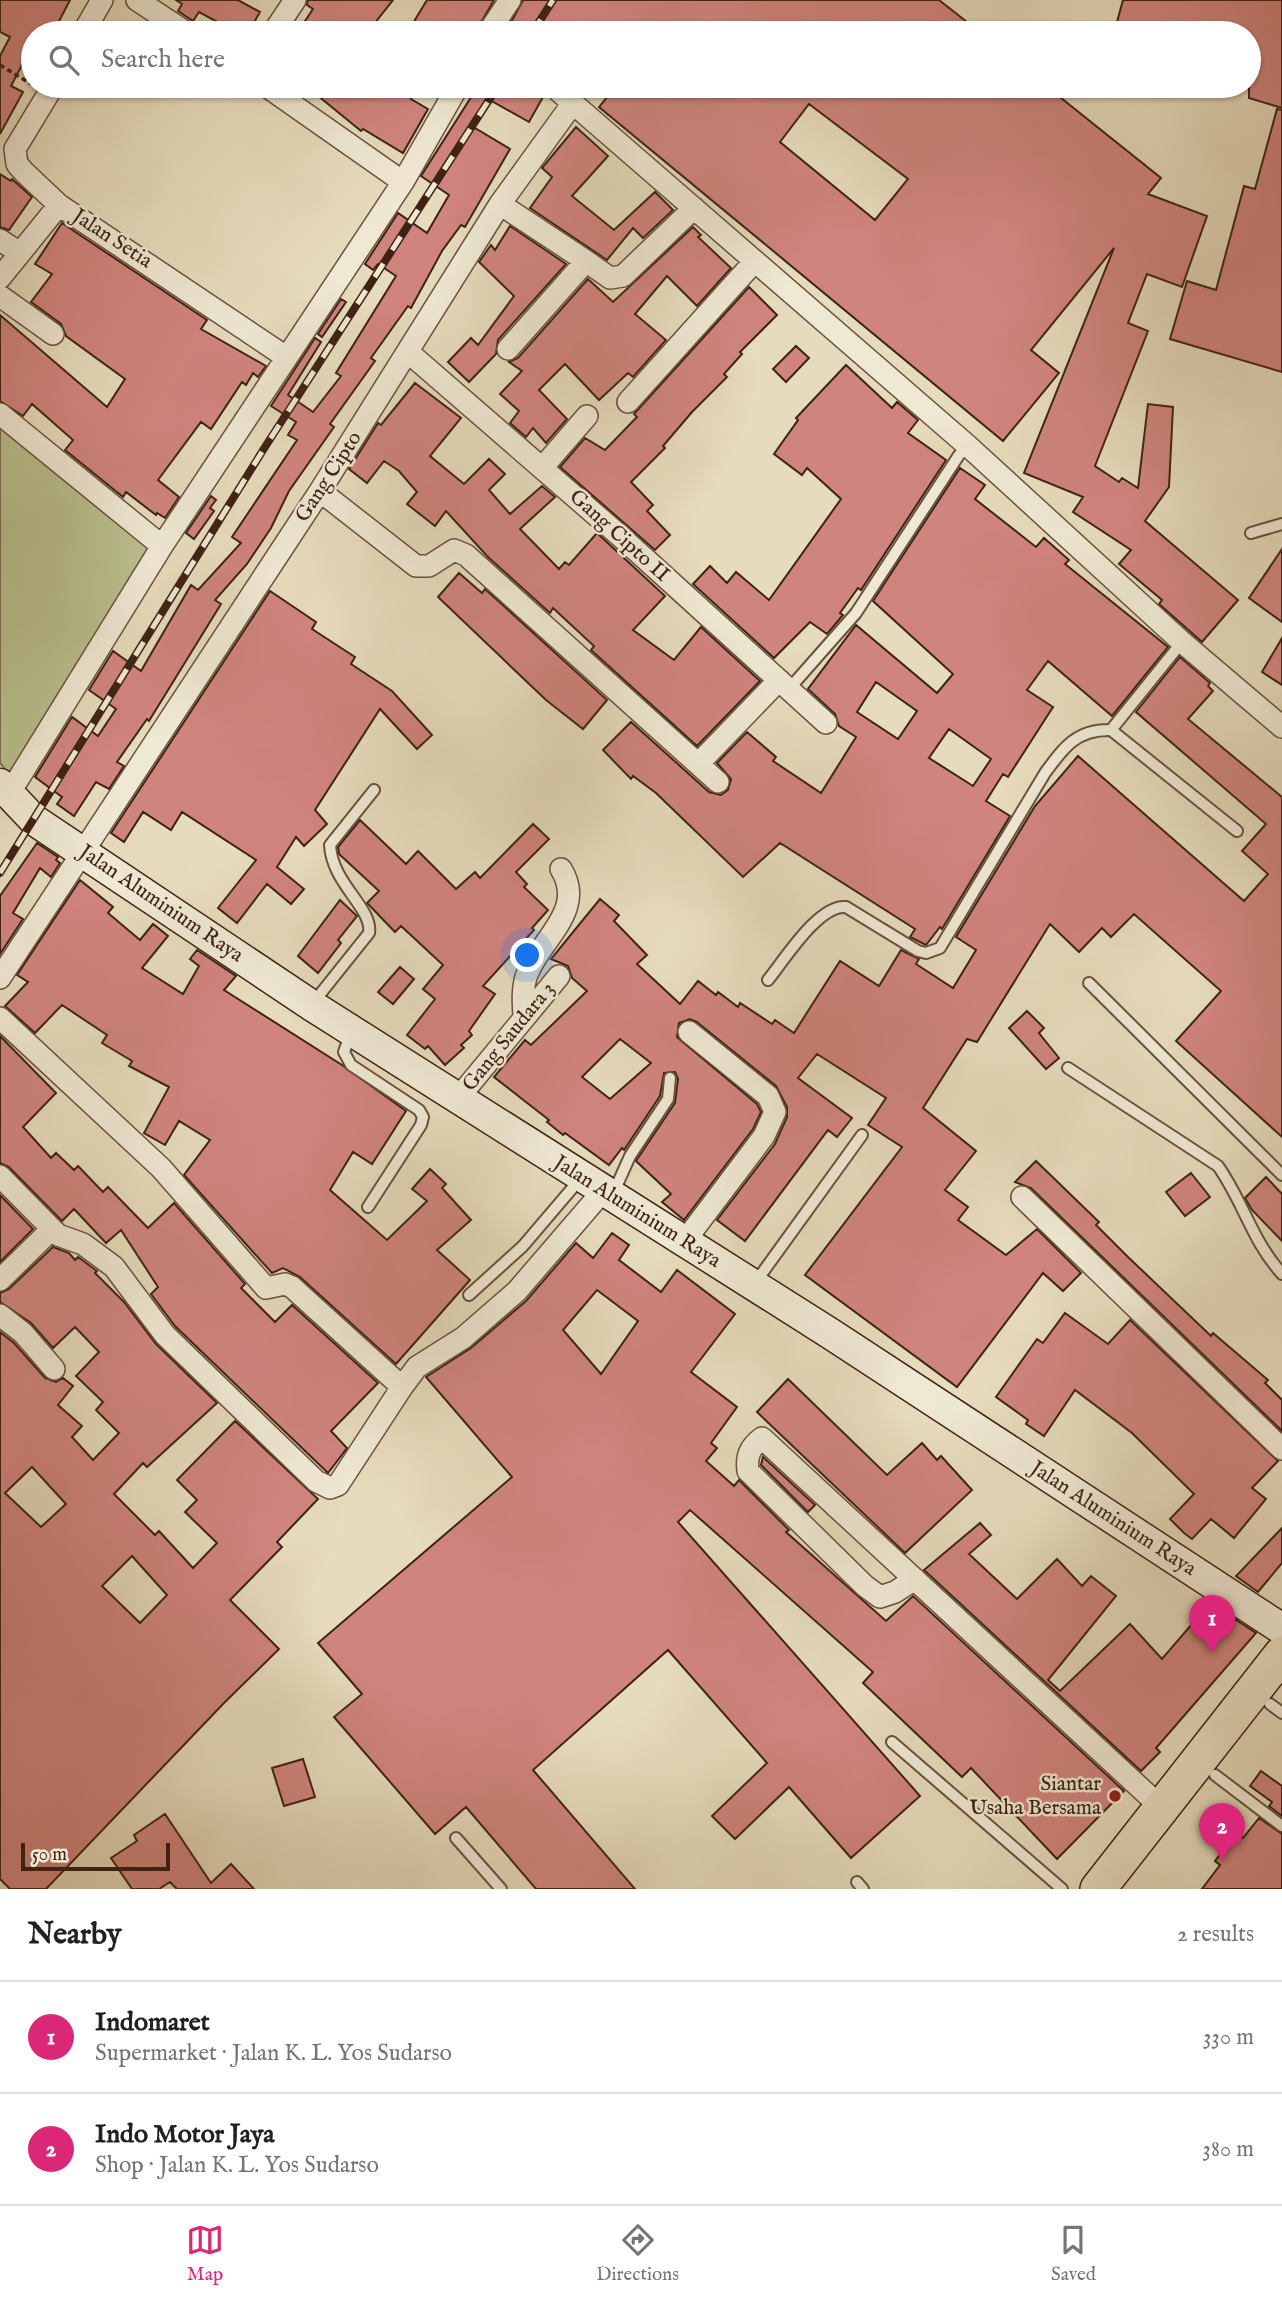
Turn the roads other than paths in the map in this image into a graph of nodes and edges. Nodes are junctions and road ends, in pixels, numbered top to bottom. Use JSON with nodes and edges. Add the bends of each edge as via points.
{"nodes":[{"id":1,"x":102,"y":0,"type":"edge"},
{"id":2,"x":137,"y":0,"type":"edge"},
{"id":3,"x":295,"y":0,"type":"edge"},
{"id":4,"x":510,"y":0,"type":"edge"},
{"id":5,"x":90,"y":21,"type":"edge"},
{"id":6,"x":169,"y":21,"type":"edge"},
{"id":7,"x":281,"y":21,"type":"edge"},
{"id":8,"x":496,"y":21,"type":"edge"},
{"id":9,"x":46,"y":98,"type":"edge"},
{"id":10,"x":283,"y":98,"type":"edge"},
{"id":11,"x":451,"y":98,"type":"edge"},
{"id":12,"x":567,"y":98,"type":"edge"},
{"id":13,"x":573,"y":103,"type":"junction"},
{"id":14,"x":404,"y":182,"type":"junction"},
{"id":15,"x":500,"y":204,"type":"junction"},
{"id":16,"x":60,"y":205,"type":"junction"},
{"id":17,"x":694,"y":208,"type":"junction"},
{"id":18,"x":0,"y":240,"type":"edge"},
{"id":19,"x":20,"y":253,"type":"junction"},
{"id":20,"x":586,"y":261,"type":"junction"},
{"id":21,"x":754,"y":262,"type":"junction"},
{"id":22,"x":0,"y":278,"type":"edge"},
{"id":23,"x":0,"y":296,"type":"edge"},
{"id":24,"x":53,"y":334,"type":"dead end"},
{"id":25,"x":508,"y":349,"type":"dead end"},
{"id":26,"x":408,"y":352,"type":"junction"},
{"id":27,"x":286,"y":357,"type":"junction"},
{"id":28,"x":628,"y":402,"type":"dead end"},
{"id":29,"x":0,"y":414,"type":"edge"},
{"id":30,"x":587,"y":416,"type":"dead end"},
{"id":31,"x":968,"y":446,"type":"junction"},
{"id":32,"x":542,"y":468,"type":"junction"},
{"id":33,"x":320,"y":491,"type":"junction"},
{"id":34,"x":1282,"y":524,"type":"edge"},
{"id":35,"x":1251,"y":533,"type":"dead end"},
{"id":36,"x":162,"y":546,"type":"junction"},
{"id":37,"x":1182,"y":642,"type":"junction"},
{"id":38,"x":784,"y":685,"type":"junction"},
{"id":39,"x":826,"y":723,"type":"dead end"},
{"id":40,"x":1282,"y":727,"type":"edge"},
{"id":41,"x":1111,"y":730,"type":"junction"},
{"id":42,"x":698,"y":764,"type":"junction"},
{"id":43,"x":718,"y":782,"type":"dead end"},
{"id":44,"x":3,"y":790,"type":"edge"},
{"id":45,"x":374,"y":790,"type":"dead end"},
{"id":46,"x":1237,"y":831,"type":"dead end"},
{"id":47,"x":83,"y":850,"type":"junction"},
{"id":48,"x":561,"y":869,"type":"dead end"},
{"id":49,"x":559,"y":976,"type":"dead end"},
{"id":50,"x":0,"y":978,"type":"edge"},
{"id":51,"x":768,"y":980,"type":"dead end"},
{"id":52,"x":1089,"y":984,"type":"dead end"},
{"id":53,"x":311,"y":1005,"type":"junction"},
{"id":54,"x":524,"y":1016,"type":"junction"},
{"id":55,"x":0,"y":1018,"type":"edge"},
{"id":56,"x":352,"y":1030,"type":"junction"},
{"id":57,"x":689,"y":1032,"type":"dead end"},
{"id":58,"x":1068,"y":1068,"type":"dead end"},
{"id":59,"x":670,"y":1077,"type":"dead end"},
{"id":60,"x":460,"y":1097,"type":"junction"},
{"id":61,"x":862,"y":1135,"type":"dead end"},
{"id":62,"x":0,"y":1175,"type":"edge"},
{"id":63,"x":1282,"y":1175,"type":"edge"},
{"id":64,"x":599,"y":1189,"type":"junction"},
{"id":65,"x":1022,"y":1197,"type":"dead end"},
{"id":66,"x":368,"y":1208,"type":"dead end"},
{"id":67,"x":52,"y":1229,"type":"junction"},
{"id":68,"x":684,"y":1242,"type":"junction"},
{"id":69,"x":1282,"y":1274,"type":"edge"},
{"id":70,"x":0,"y":1280,"type":"edge"},
{"id":71,"x":753,"y":1286,"type":"junction"},
{"id":72,"x":469,"y":1295,"type":"dead end"},
{"id":73,"x":0,"y":1315,"type":"edge"},
{"id":74,"x":54,"y":1369,"type":"dead end"},
{"id":75,"x":402,"y":1387,"type":"junction"},
{"id":76,"x":1282,"y":1449,"type":"edge"},
{"id":77,"x":915,"y":1579,"type":"junction"},
{"id":78,"x":1282,"y":1629,"type":"edge"},
{"id":79,"x":1282,"y":1654,"type":"edge"},
{"id":80,"x":1278,"y":1702,"type":"edge"},
{"id":81,"x":892,"y":1742,"type":"dead end"},
{"id":82,"x":1215,"y":1775,"type":"junction"},
{"id":83,"x":1163,"y":1809,"type":"junction"},
{"id":84,"x":1282,"y":1826,"type":"edge"},
{"id":85,"x":456,"y":1838,"type":"dead end"},
{"id":86,"x":501,"y":1889,"type":"edge"},
{"id":87,"x":1062,"y":1889,"type":"edge"},
{"id":88,"x":1098,"y":1889,"type":"edge"},
{"id":89,"x":1122,"y":1889,"type":"edge"}],
"edges":[{"from":1,"to":5,"type":"street"},
{"from":2,"to":6,"type":"street"},
{"from":3,"to":7,"type":"street"},
{"from":4,"to":8,"type":"street"},
{"from":9,"to":16,"type":"street","name":"Jalan Setia","via":[[15,156],[24,172]]},
{"from":10,"to":14,"type":"street"},
{"from":11,"to":14,"type":"street"},
{"from":12,"to":13,"type":"street"},
{"from":13,"to":15,"type":"street","name":"Gang Cipto"},
{"from":13,"to":17,"type":"street"},
{"from":14,"to":27,"type":"street"},
{"from":15,"to":20,"type":"street"},
{"from":15,"to":26,"type":"street","name":"Gang Cipto"},
{"from":16,"to":19,"type":"street"},
{"from":16,"to":27,"type":"street","name":"Jalan Setia"},
{"from":17,"to":20,"type":"street","via":[[623,276],[610,278]]},
{"from":17,"to":21,"type":"street"},
{"from":18,"to":19,"type":"street"},
{"from":19,"to":22,"type":"street"},
{"from":20,"to":25,"type":"street"},
{"from":21,"to":28,"type":"street"},
{"from":21,"to":31,"type":"street"},
{"from":23,"to":24,"type":"street"},
{"from":26,"to":32,"type":"street","name":"Gang Cipto II"},
{"from":26,"to":33,"type":"street","name":"Gang Cipto"},
{"from":27,"to":36,"type":"street"},
{"from":29,"to":36,"type":"street"},
{"from":30,"to":32,"type":"street"},
{"from":31,"to":37,"type":"street"},
{"from":31,"to":38,"type":"lane","via":[[856,613]]},
{"from":32,"to":38,"type":"street","name":"Gang Cipto II"},
{"from":33,"to":42,"type":"street","via":[[416,566],[429,566],[454,550],[466,555]]},
{"from":33,"to":47,"type":"street","name":"Gang Cipto"},
{"from":34,"to":35,"type":"lane"},
{"from":36,"to":44,"type":"street"},
{"from":37,"to":40,"type":"street"},
{"from":37,"to":41,"type":"lane"},
{"from":38,"to":39,"type":"street","name":"Gang Cipto II"},
{"from":38,"to":42,"type":"street"},
{"from":41,"to":46,"type":"lane"},
{"from":41,"to":51,"type":"lane","via":[[1083,733],[1065,746],[940,948],[918,951],[838,906],[824,912]]},
{"from":42,"to":43,"type":"street"},
{"from":44,"to":47,"type":"main road","name":"Jalan Aluminium Raya","via":[[34,820]]},
{"from":45,"to":53,"type":"lane","via":[[330,845],[337,876],[368,917],[369,933]]},
{"from":47,"to":50,"type":"street","name":"Gang Cipto"},
{"from":47,"to":53,"type":"main road","name":"Jalan Aluminium Raya"},
{"from":48,"to":54,"type":"street","via":[[570,898],[556,931],[528,972]]},
{"from":49,"to":54,"type":"street","name":"Gang Saudara 3"},
{"from":52,"to":63,"type":"lane"},
{"from":53,"to":56,"type":"main road","name":"Jalan Aluminium Raya"},
{"from":54,"to":60,"type":"street","name":"Gang Saudara 3"},
{"from":55,"to":75,"type":"street","via":[[161,1167],[266,1288],[292,1287]]},
{"from":56,"to":60,"type":"main road","name":"Jalan Aluminium Raya"},
{"from":56,"to":66,"type":"lane","via":[[344,1052],[351,1065],[423,1117]]},
{"from":57,"to":68,"type":"street","via":[[768,1096],[775,1112],[764,1136]]},
{"from":58,"to":69,"type":"lane","via":[[1218,1166],[1234,1189],[1255,1240]]},
{"from":59,"to":64,"type":"lane","via":[[668,1099],[630,1156]]},
{"from":60,"to":64,"type":"main road","name":"Jalan Aluminium Raya"},
{"from":61,"to":71,"type":"lane"},
{"from":62,"to":67,"type":"street"},
{"from":64,"to":68,"type":"main road","name":"Jalan Aluminium Raya"},
{"from":64,"to":72,"type":"lane","via":[[523,1246]]},
{"from":64,"to":75,"type":"street","via":[[517,1291],[463,1338],[417,1367]]},
{"from":65,"to":76,"type":"street"},
{"from":67,"to":70,"type":"street"},
{"from":67,"to":75,"type":"street","via":[[114,1267],[165,1335],[325,1487],[338,1485]]},
{"from":68,"to":71,"type":"main road","name":"Jalan Aluminium Raya"},
{"from":71,"to":78,"type":"main road","name":"Jalan Aluminium Raya"},
{"from":73,"to":74,"type":"street","via":[[23,1333]]},
{"from":77,"to":77,"type":"street","via":[[762,1438],[754,1445],[746,1458],[748,1471],[864,1586],[880,1597]]},
{"from":77,"to":83,"type":"street"},
{"from":79,"to":83,"type":"highway"},
{"from":80,"to":82,"type":"highway"},
{"from":81,"to":87,"type":"lane"},
{"from":82,"to":84,"type":"lane"},
{"from":82,"to":89,"type":"highway"},
{"from":83,"to":88,"type":"highway"},
{"from":85,"to":86,"type":"lane"}]}
